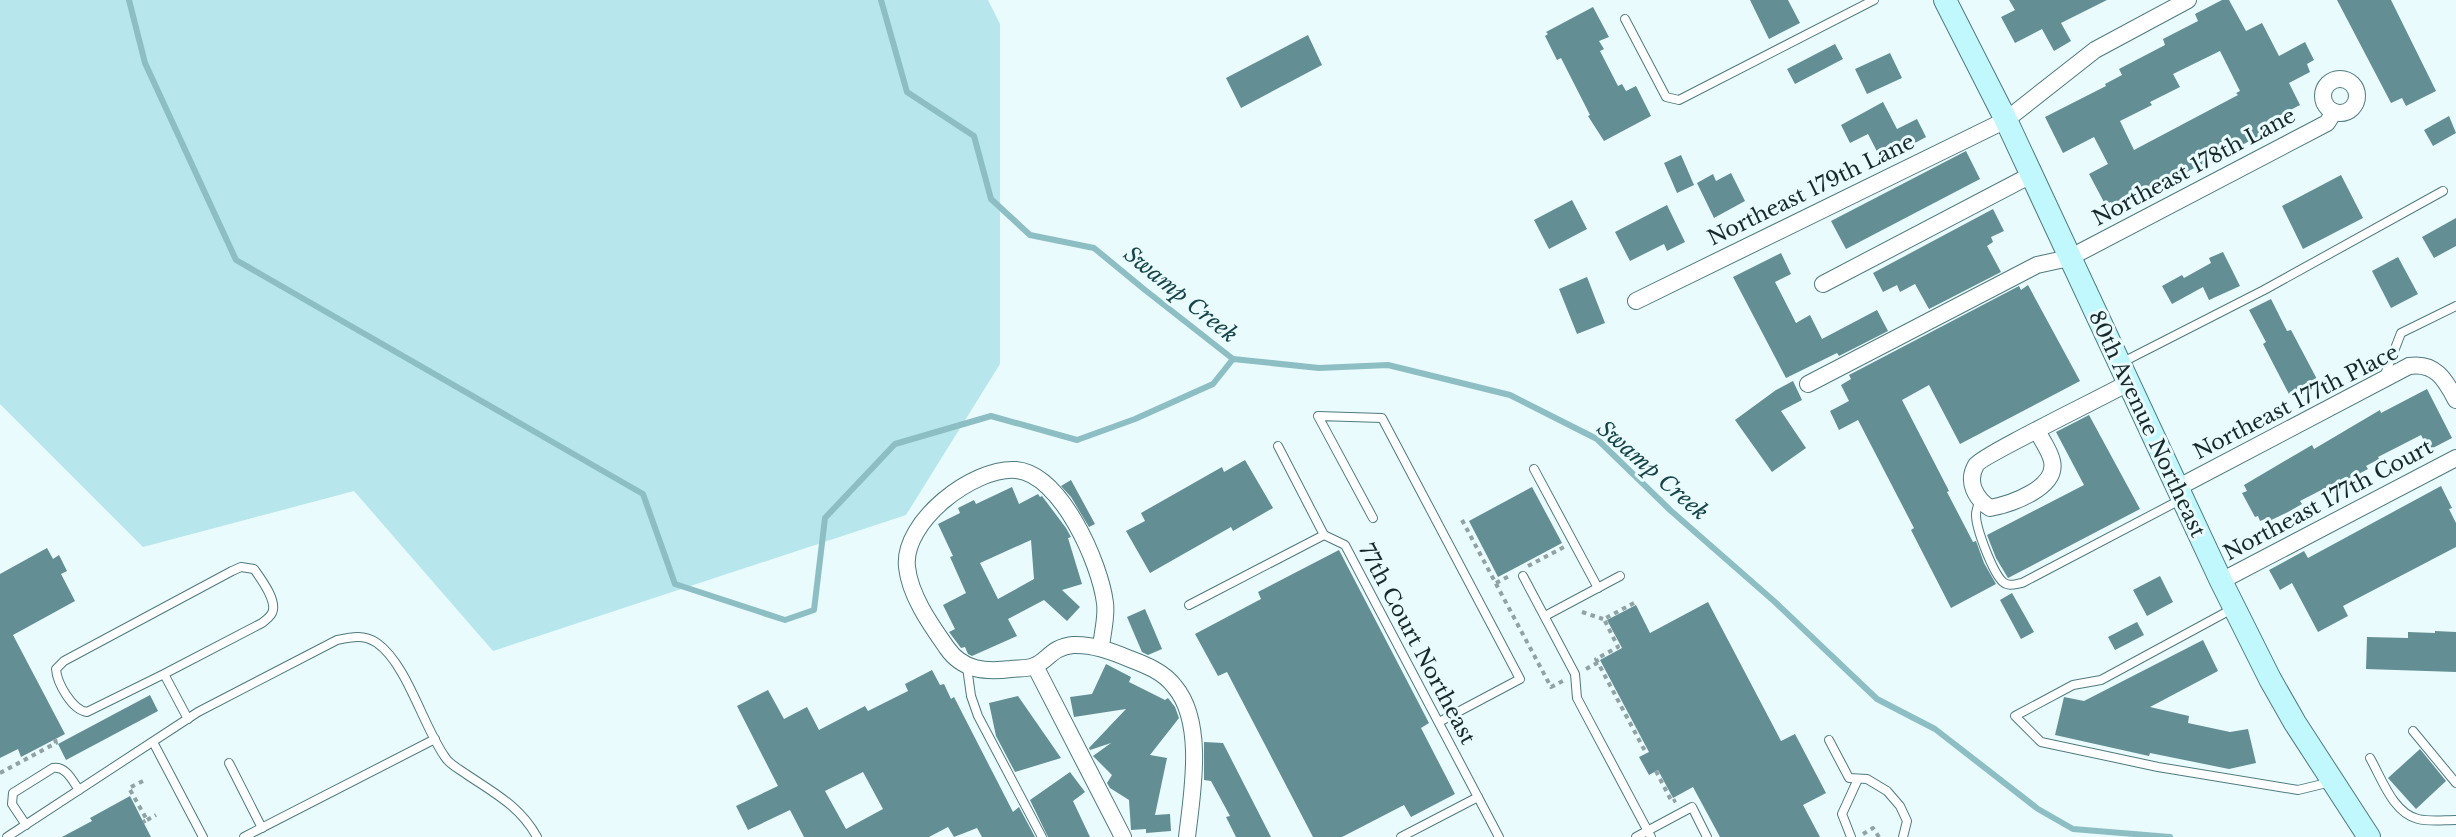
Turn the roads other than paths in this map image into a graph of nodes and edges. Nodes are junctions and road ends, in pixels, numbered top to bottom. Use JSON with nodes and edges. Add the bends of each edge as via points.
{"nodes":[{"id":1,"x":1874,"y":0,"type":"edge"},
{"id":2,"x":1945,"y":0,"type":"edge"},
{"id":3,"x":2187,"y":0,"type":"edge"},
{"id":4,"x":2159,"y":6,"type":"edge"},
{"id":5,"x":1625,"y":19,"type":"dead end"},
{"id":6,"x":2334,"y":112,"type":"dead end"},
{"id":7,"x":2006,"y":120,"type":"junction"},
{"id":8,"x":2031,"y":175,"type":"junction"},
{"id":9,"x":2443,"y":191,"type":"dead end"},
{"id":10,"x":2069,"y":258,"type":"junction"},
{"id":11,"x":1823,"y":284,"type":"dead end"},
{"id":12,"x":1636,"y":301,"type":"dead end"},
{"id":13,"x":2456,"y":306,"type":"edge"},
{"id":14,"x":2124,"y":374,"type":"junction"},
{"id":15,"x":2382,"y":380,"type":"junction"},
{"id":16,"x":1808,"y":384,"type":"dead end"},
{"id":17,"x":2456,"y":400,"type":"edge"},
{"id":18,"x":2037,"y":431,"type":"junction"},
{"id":19,"x":1278,"y":446,"type":"dead end"},
{"id":20,"x":2456,"y":458,"type":"edge"},
{"id":21,"x":1534,"y":469,"type":"dead end"},
{"id":22,"x":2180,"y":493,"type":"junction"},
{"id":23,"x":1980,"y":501,"type":"junction"},
{"id":24,"x":1373,"y":518,"type":"dead end"},
{"id":25,"x":1324,"y":535,"type":"junction"},
{"id":26,"x":1522,"y":573,"type":"road end"},
{"id":27,"x":1620,"y":576,"type":"dead end"},
{"id":28,"x":2221,"y":581,"type":"junction"},
{"id":29,"x":1598,"y":588,"type":"junction"},
{"id":30,"x":1189,"y":606,"type":"dead end"},
{"id":31,"x":2234,"y":608,"type":"junction"},
{"id":32,"x":1545,"y":616,"type":"junction"},
{"id":33,"x":1101,"y":648,"type":"junction"},
{"id":34,"x":1035,"y":666,"type":"junction"},
{"id":35,"x":967,"y":667,"type":"junction"},
{"id":36,"x":164,"y":674,"type":"junction"},
{"id":37,"x":188,"y":719,"type":"junction"},
{"id":38,"x":1438,"y":722,"type":"junction"},
{"id":39,"x":2413,"y":731,"type":"dead end"},
{"id":40,"x":435,"y":739,"type":"junction"},
{"id":41,"x":1829,"y":740,"type":"dead end"},
{"id":42,"x":153,"y":742,"type":"junction"},
{"id":43,"x":2370,"y":758,"type":"dead end"},
{"id":44,"x":229,"y":764,"type":"dead end"},
{"id":45,"x":1858,"y":779,"type":"junction"},
{"id":46,"x":2334,"y":782,"type":"junction"},
{"id":47,"x":2456,"y":783,"type":"edge"},
{"id":48,"x":79,"y":790,"type":"junction"},
{"id":49,"x":1478,"y":797,"type":"junction"},
{"id":50,"x":2456,"y":820,"type":"edge"},
{"id":51,"x":26,"y":825,"type":"junction"},
{"id":52,"x":262,"y":828,"type":"junction"},
{"id":53,"x":1649,"y":834,"type":"edge"},
{"id":54,"x":7,"y":837,"type":"edge"},
{"id":55,"x":203,"y":837,"type":"edge"},
{"id":56,"x":244,"y":837,"type":"edge"},
{"id":57,"x":537,"y":837,"type":"edge"},
{"id":58,"x":1042,"y":837,"type":"edge"},
{"id":59,"x":1123,"y":837,"type":"edge"},
{"id":60,"x":1188,"y":837,"type":"edge"},
{"id":61,"x":1401,"y":837,"type":"edge"},
{"id":62,"x":1499,"y":837,"type":"edge"},
{"id":63,"x":1636,"y":837,"type":"edge"},
{"id":64,"x":1707,"y":837,"type":"edge"},
{"id":65,"x":1851,"y":837,"type":"edge"},
{"id":66,"x":1903,"y":837,"type":"edge"},
{"id":67,"x":2369,"y":837,"type":"edge"}],
"edges":[{"from":1,"to":5,"type":"lane","via":[[1679,100],[1666,97]]},
{"from":2,"to":7,"type":"main road","name":"80th Avenue Northeast"},
{"from":3,"to":4,"type":"street","name":"Northeast 179th Lane"},
{"from":4,"to":7,"type":"street","name":"Northeast 179th Lane"},
{"from":6,"to":10,"type":"street","name":"Northeast 178th Lane","via":[[2327,123]]},
{"from":7,"to":8,"type":"main road","name":"80th Avenue Northeast"},
{"from":7,"to":12,"type":"street","name":"Northeast 179th Lane"},
{"from":8,"to":10,"type":"main road","name":"80th Avenue Northeast"},
{"from":8,"to":11,"type":"street"},
{"from":9,"to":14,"type":"lane","via":[[2264,290]]},
{"from":10,"to":14,"type":"main road","name":"80th Avenue Northeast"},
{"from":10,"to":16,"type":"street","name":"Northeast 178th Lane","via":[[2037,265]]},
{"from":13,"to":15,"type":"lane","via":[[2401,333]]},
{"from":14,"to":18,"type":"street"},
{"from":14,"to":22,"type":"main road","name":"80th Avenue Northeast"},
{"from":15,"to":17,"type":"street","name":"Northeast 177th Place","via":[[2409,366],[2425,366],[2446,379]]},
{"from":15,"to":22,"type":"street","name":"Northeast 177th Place"},
{"from":18,"to":23,"type":"street","via":[[1977,462],[1972,475]]},
{"from":18,"to":23,"type":"street","via":[[2052,460],[2053,472],[2046,484],[2006,505],[1990,508]]},
{"from":19,"to":25,"type":"lane","name":"77th Court Northeast"},
{"from":20,"to":28,"type":"street","name":"Northeast 177th Court"},
{"from":21,"to":29,"type":"lane"},
{"from":22,"to":23,"type":"lane","via":[[2011,586],[1998,575],[1986,550],[1977,522]]},
{"from":22,"to":28,"type":"main road","name":"80th Avenue Northeast"},
{"from":24,"to":38,"type":"lane","via":[[1318,416],[1382,418],[1520,679]]},
{"from":25,"to":30,"type":"lane"},
{"from":25,"to":38,"type":"lane","name":"77th Court Northeast","via":[[1345,545]]},
{"from":26,"to":32,"type":"lane"},
{"from":27,"to":29,"type":"lane"},
{"from":28,"to":31,"type":"main road","name":"80th Avenue Northeast"},
{"from":29,"to":32,"type":"lane"},
{"from":31,"to":46,"type":"main road","name":"80th Avenue Northeast","via":[[2273,685]]},
{"from":31,"to":46,"type":"lane","via":[[2101,680],[2073,685],[2015,716],[2041,742],[2158,767],[2298,790]]},
{"from":32,"to":53,"type":"lane","via":[[1575,674],[1577,698]]},
{"from":33,"to":34,"type":"street","via":[[1072,645],[1052,651]]},
{"from":33,"to":35,"type":"street","via":[[1106,605],[1100,574],[1064,502],[1039,480],[1017,470],[994,472],[964,485],[934,508],[911,538],[907,566],[932,627],[951,654]]},
{"from":33,"to":60,"type":"street","via":[[1154,669],[1175,686],[1186,703],[1193,754]]},
{"from":34,"to":35,"type":"street","via":[[989,672]]},
{"from":34,"to":59,"type":"street"},
{"from":35,"to":58,"type":"lane","via":[[978,716]]},
{"from":36,"to":36,"type":"lane","via":[[87,712],[74,707],[56,669],[64,661],[232,571],[241,567],[254,569],[273,602],[269,616]]},
{"from":36,"to":37,"type":"lane"},
{"from":37,"to":40,"type":"lane","via":[[337,640],[366,637],[394,660]]},
{"from":37,"to":42,"type":"lane"},
{"from":38,"to":49,"type":"lane","name":"77th Court Northeast"},
{"from":39,"to":47,"type":"lane"},
{"from":40,"to":52,"type":"lane"},
{"from":40,"to":57,"type":"lane","via":[[446,759],[518,809]]},
{"from":41,"to":45,"type":"lane","via":[[1849,778]]},
{"from":42,"to":48,"type":"lane"},
{"from":42,"to":55,"type":"lane"},
{"from":43,"to":50,"type":"lane","via":[[2398,806],[2407,814],[2419,819]]},
{"from":44,"to":52,"type":"lane"},
{"from":45,"to":65,"type":"lane","via":[[1842,814]]},
{"from":45,"to":66,"type":"lane","via":[[1867,779],[1887,791],[1900,806],[1906,821]]},
{"from":46,"to":67,"type":"main road","name":"80th Avenue Northeast"},
{"from":48,"to":51,"type":"lane"},
{"from":48,"to":51,"type":"lane","via":[[59,767],[13,793],[12,804]]},
{"from":49,"to":61,"type":"lane"},
{"from":49,"to":62,"type":"lane","name":"77th Court Northeast"},
{"from":51,"to":54,"type":"lane"},
{"from":52,"to":56,"type":"lane"},
{"from":53,"to":63,"type":"lane"},
{"from":53,"to":64,"type":"lane","via":[[1692,807]]}]}
